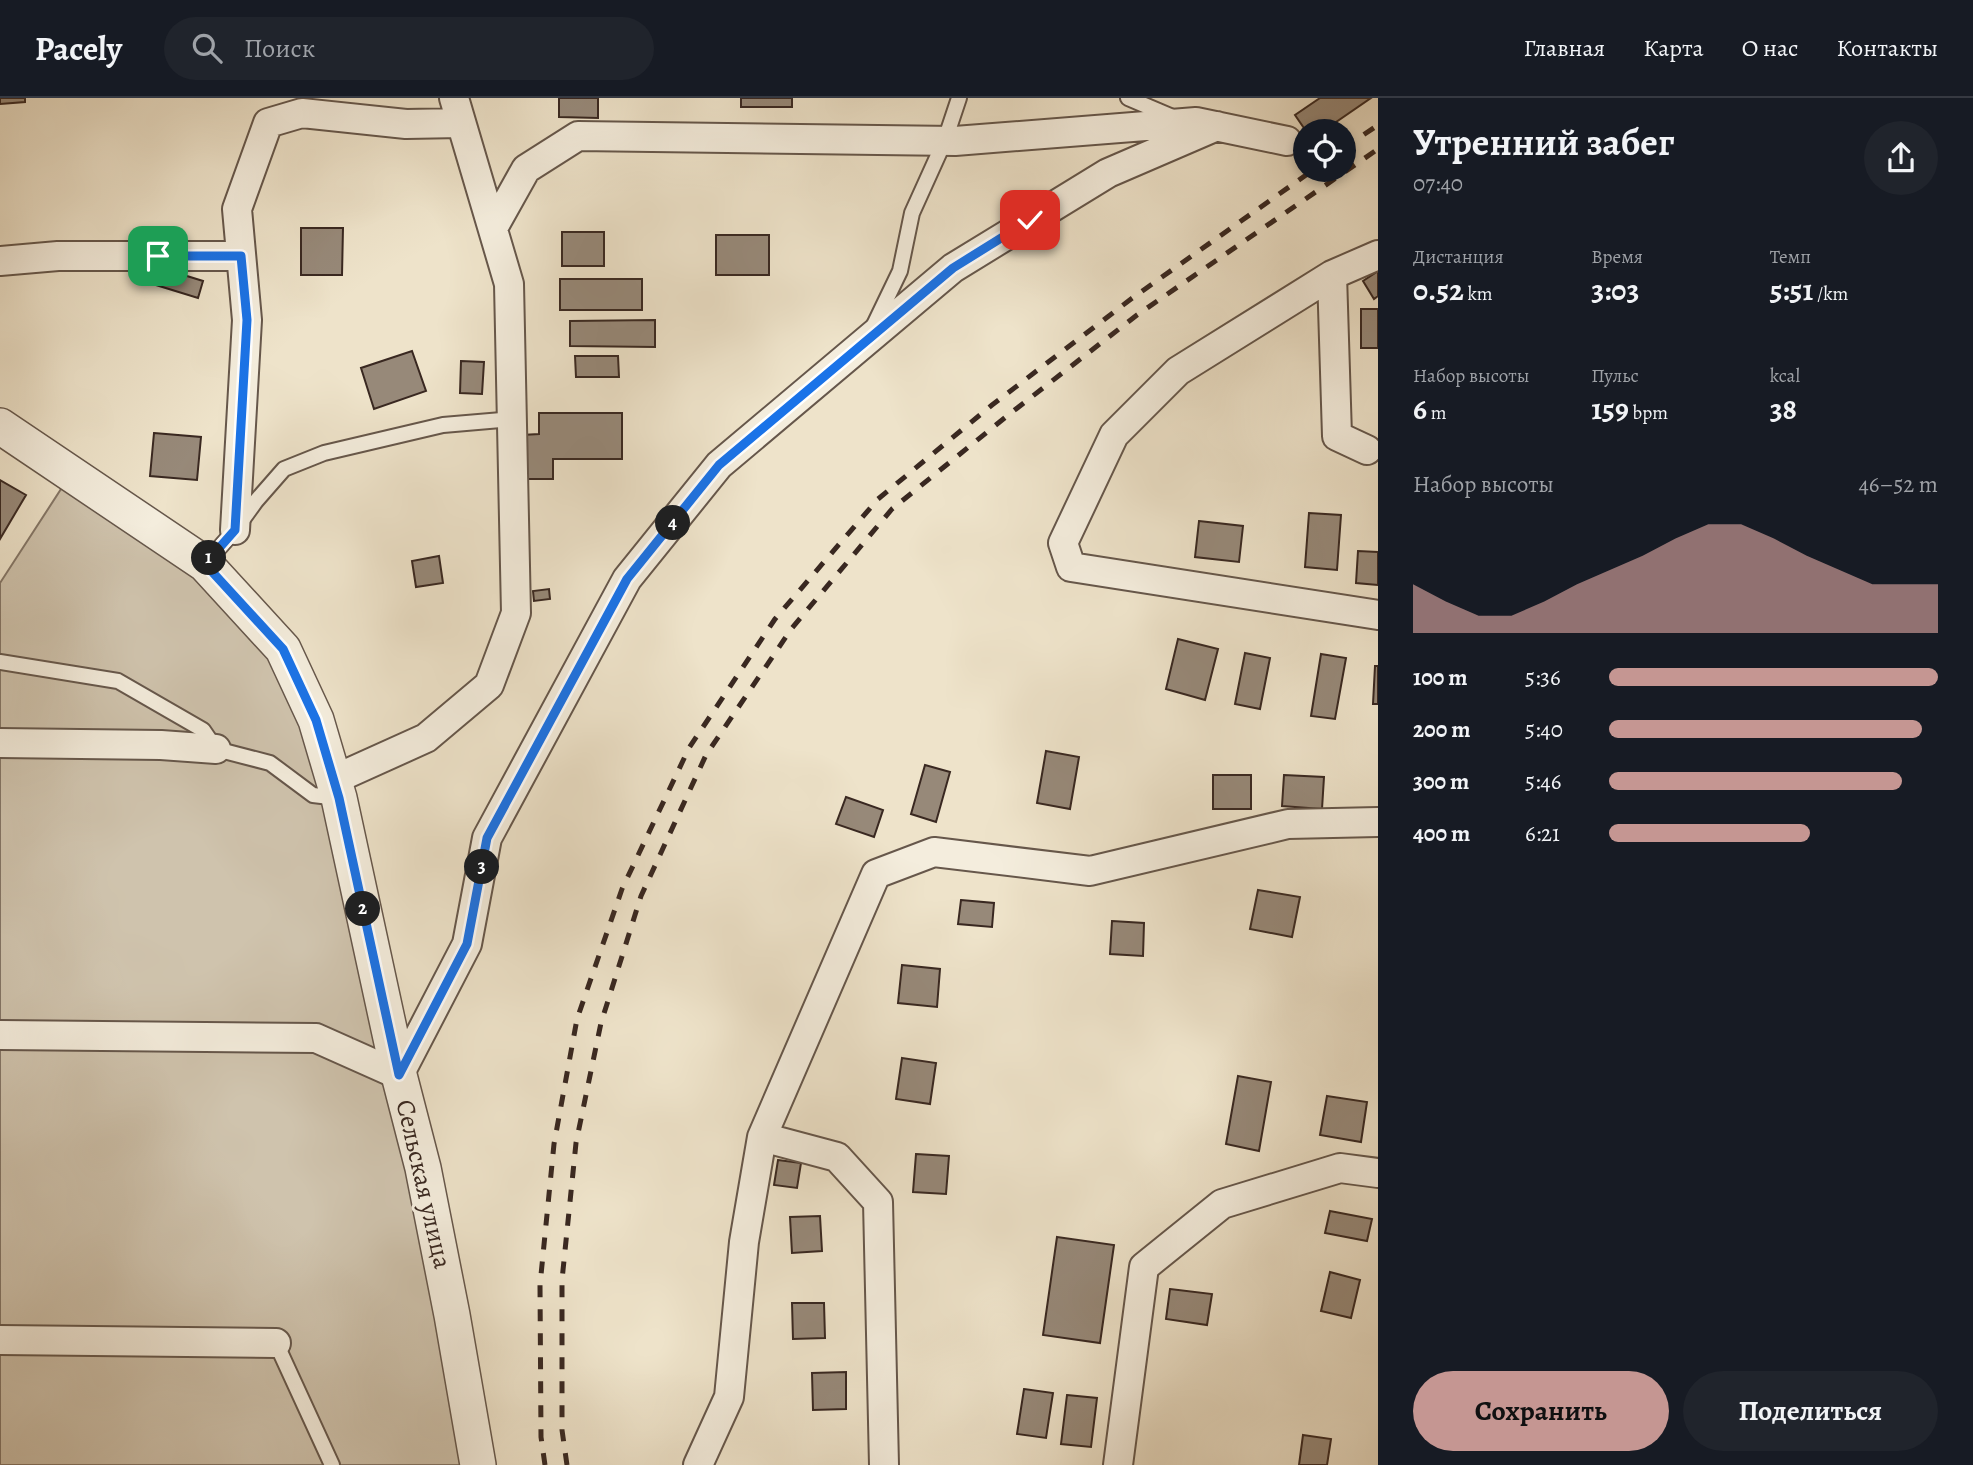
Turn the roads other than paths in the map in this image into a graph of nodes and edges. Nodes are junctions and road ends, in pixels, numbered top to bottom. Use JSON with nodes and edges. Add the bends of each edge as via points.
{"nodes":[{"id":1,"x":959,"y":98,"type":"edge"},
{"id":2,"x":1128,"y":98,"type":"edge"},
{"id":3,"x":457,"y":111,"type":"edge"},
{"id":4,"x":1186,"y":123,"type":"junction"},
{"id":5,"x":1217,"y":126,"type":"junction"},
{"id":6,"x":945,"y":140,"type":"junction"},
{"id":7,"x":1287,"y":141,"type":"dead end"},
{"id":8,"x":493,"y":228,"type":"junction"},
{"id":9,"x":1378,"y":255,"type":"edge"},
{"id":10,"x":241,"y":256,"type":"junction"},
{"id":11,"x":0,"y":261,"type":"edge"},
{"id":12,"x":1332,"y":275,"type":"junction"},
{"id":13,"x":866,"y":343,"type":"junction"},
{"id":14,"x":512,"y":419,"type":"junction"},
{"id":15,"x":0,"y":426,"type":"edge"},
{"id":16,"x":1367,"y":450,"type":"dead end"},
{"id":17,"x":235,"y":530,"type":"junction"},
{"id":18,"x":205,"y":564,"type":"junction"},
{"id":19,"x":1378,"y":615,"type":"edge"},
{"id":20,"x":0,"y":663,"type":"edge"},
{"id":21,"x":0,"y":743,"type":"edge"},
{"id":22,"x":216,"y":749,"type":"junction"},
{"id":23,"x":336,"y":789,"type":"junction"},
{"id":24,"x":1378,"y":822,"type":"edge"},
{"id":25,"x":0,"y":1035,"type":"edge"},
{"id":26,"x":399,"y":1075,"type":"junction"},
{"id":27,"x":762,"y":1137,"type":"junction"},
{"id":28,"x":1378,"y":1173,"type":"edge"},
{"id":29,"x":0,"y":1340,"type":"edge"},
{"id":30,"x":276,"y":1343,"type":"joint"},
{"id":31,"x":332,"y":1465,"type":"edge"},
{"id":32,"x":478,"y":1465,"type":"edge"},
{"id":33,"x":698,"y":1465,"type":"edge"},
{"id":34,"x":884,"y":1465,"type":"edge"},
{"id":35,"x":1118,"y":1465,"type":"edge"}],
"edges":[{"from":1,"to":6,"type":"lane"},
{"from":2,"to":4,"type":"lane"},
{"from":3,"to":8,"type":"street"},
{"from":3,"to":10,"type":"street","via":[[406,124],[302,113],[268,124],[237,209]]},
{"from":4,"to":5,"type":"street"},
{"from":4,"to":6,"type":"street"},
{"from":5,"to":7,"type":"street"},
{"from":5,"to":13,"type":"street","via":[[1108,173],[953,268]]},
{"from":6,"to":8,"type":"street","via":[[578,136],[526,169]]},
{"from":6,"to":13,"type":"lane","via":[[912,213],[900,271]]},
{"from":8,"to":14,"type":"street","via":[[509,284]]},
{"from":9,"to":12,"type":"street"},
{"from":10,"to":11,"type":"street","via":[[58,256]]},
{"from":10,"to":17,"type":"street","via":[[247,320]]},
{"from":12,"to":16,"type":"street","via":[[1337,436]]},
{"from":12,"to":19,"type":"street","via":[[1178,371],[1114,435],[1063,543],[1071,567]]},
{"from":13,"to":26,"type":"street","via":[[719,465],[627,579],[487,838],[467,944]]},
{"from":14,"to":17,"type":"lane","via":[[443,425],[324,453],[284,469]]},
{"from":14,"to":23,"type":"street","via":[[516,613],[489,685],[426,738]]},
{"from":15,"to":18,"type":"street","name":"Сельская улица"},
{"from":17,"to":18,"type":"lane"},
{"from":18,"to":23,"type":"street","name":"Сельская улица","via":[[283,649],[316,720]]},
{"from":20,"to":22,"type":"lane","via":[[118,681],[203,730]]},
{"from":21,"to":22,"type":"street"},
{"from":22,"to":23,"type":"lane","via":[[270,763],[313,796]]},
{"from":23,"to":26,"type":"street","name":"Сельская улица"},
{"from":24,"to":27,"type":"street","via":[[1289,824],[1090,871],[934,852],[876,874]]},
{"from":25,"to":26,"type":"street","via":[[316,1038]]},
{"from":26,"to":32,"type":"street","name":"Сельская улица","via":[[450,1301]]},
{"from":27,"to":33,"type":"street","via":[[744,1242],[729,1397]]},
{"from":27,"to":34,"type":"street","via":[[837,1157],[878,1202]]},
{"from":28,"to":35,"type":"street","via":[[1340,1168],[1222,1204],[1144,1267]]},
{"from":29,"to":30,"type":"street"},
{"from":30,"to":31,"type":"lane"}]}
